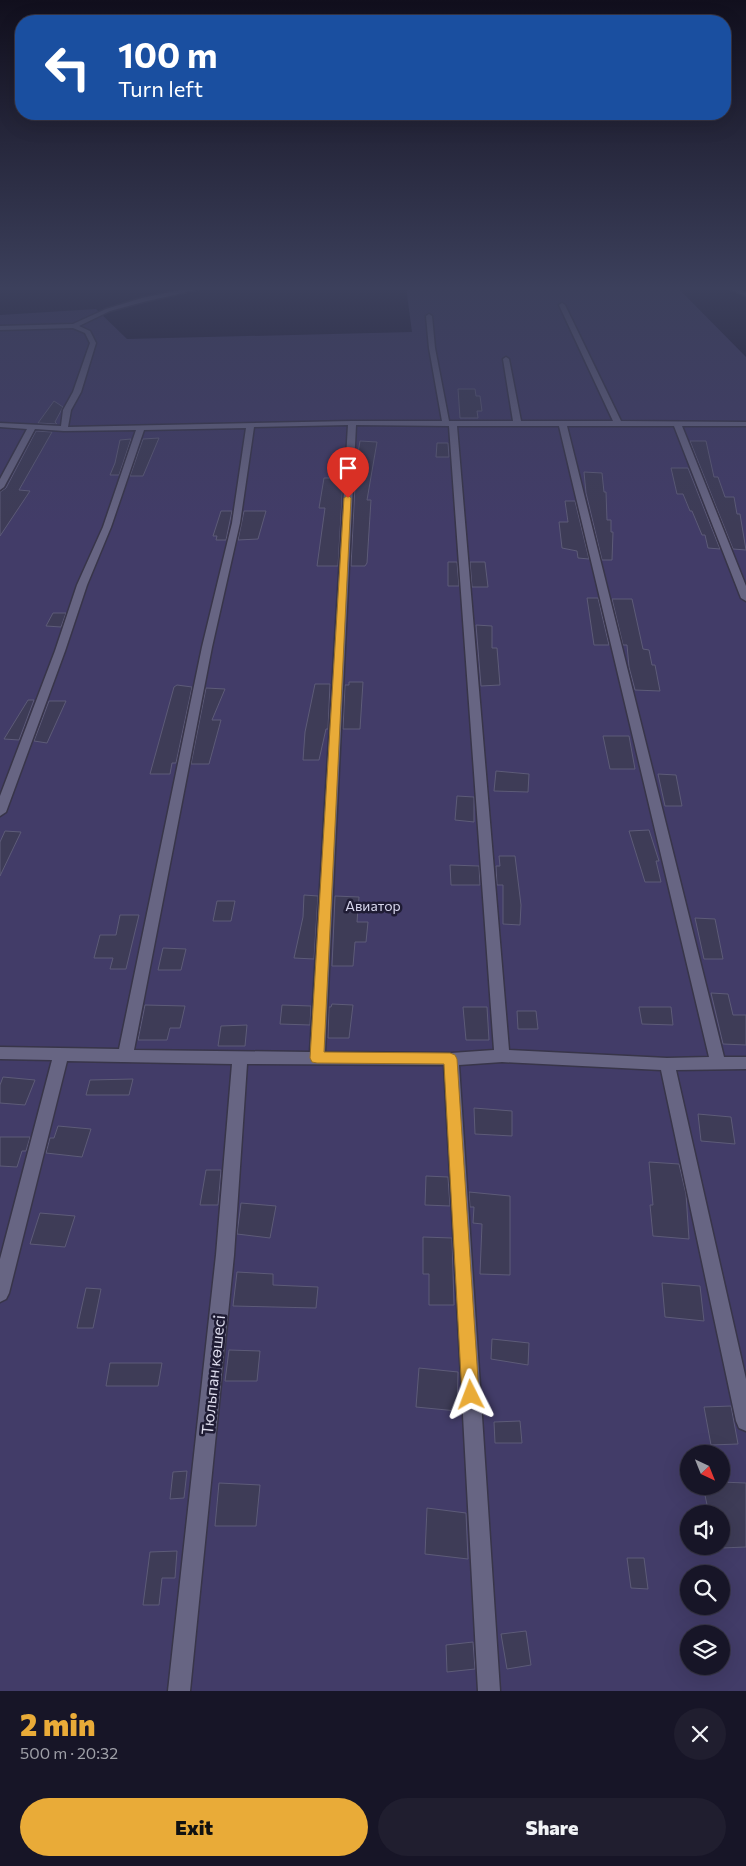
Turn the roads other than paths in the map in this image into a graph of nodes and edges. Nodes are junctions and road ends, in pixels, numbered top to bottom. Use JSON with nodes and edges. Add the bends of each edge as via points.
{"nodes":[{"id":1,"x":86,"y":366,"type":"edge"},
{"id":2,"x":436,"y":366,"type":"edge"},
{"id":3,"x":507,"y":366,"type":"edge"},
{"id":4,"x":591,"y":366,"type":"edge"},
{"id":5,"x":517,"y":422,"type":"junction"},
{"id":6,"x":352,"y":423,"type":"junction"},
{"id":7,"x":450,"y":423,"type":"junction"},
{"id":8,"x":562,"y":423,"type":"junction"},
{"id":9,"x":618,"y":424,"type":"junction"},
{"id":10,"x":677,"y":424,"type":"junction"},
{"id":11,"x":746,"y":424,"type":"edge"},
{"id":12,"x":0,"y":425,"type":"edge"},
{"id":13,"x":250,"y":425,"type":"junction"},
{"id":14,"x":32,"y":427,"type":"junction"},
{"id":15,"x":64,"y":429,"type":"junction"},
{"id":16,"x":140,"y":429,"type":"junction"},
{"id":17,"x":0,"y":487,"type":"edge"},
{"id":18,"x":746,"y":598,"type":"edge"},
{"id":19,"x":0,"y":812,"type":"edge"},
{"id":20,"x":0,"y":1053,"type":"edge"},
{"id":21,"x":61,"y":1054,"type":"junction"},
{"id":22,"x":125,"y":1055,"type":"junction"},
{"id":23,"x":502,"y":1056,"type":"junction"},
{"id":24,"x":240,"y":1058,"type":"junction"},
{"id":25,"x":317,"y":1058,"type":"junction"},
{"id":26,"x":450,"y":1059,"type":"junction"},
{"id":27,"x":718,"y":1062,"type":"junction"},
{"id":28,"x":746,"y":1063,"type":"edge"},
{"id":29,"x":667,"y":1064,"type":"junction"},
{"id":30,"x":0,"y":1293,"type":"edge"},
{"id":31,"x":746,"y":1422,"type":"edge"},
{"id":32,"x":178,"y":1691,"type":"edge"},
{"id":33,"x":489,"y":1691,"type":"edge"}],
"edges":[{"from":1,"to":15,"type":"street","via":[[67,410]]},
{"from":2,"to":7,"type":"street"},
{"from":3,"to":5,"type":"street"},
{"from":4,"to":9,"type":"street"},
{"from":5,"to":7,"type":"street"},
{"from":5,"to":8,"type":"street"},
{"from":6,"to":7,"type":"street"},
{"from":6,"to":13,"type":"street"},
{"from":6,"to":25,"type":"street"},
{"from":7,"to":23,"type":"street"},
{"from":8,"to":9,"type":"street"},
{"from":8,"to":27,"type":"street"},
{"from":9,"to":10,"type":"street"},
{"from":10,"to":11,"type":"street"},
{"from":10,"to":18,"type":"street"},
{"from":12,"to":14,"type":"street"},
{"from":13,"to":16,"type":"street"},
{"from":13,"to":22,"type":"street","via":[[236,523],[207,647]]},
{"from":14,"to":15,"type":"street"},
{"from":14,"to":17,"type":"street"},
{"from":15,"to":16,"type":"street"},
{"from":16,"to":19,"type":"street","via":[[107,527],[82,585]]},
{"from":20,"to":21,"type":"street"},
{"from":21,"to":22,"type":"street"},
{"from":21,"to":30,"type":"street"},
{"from":22,"to":24,"type":"street"},
{"from":23,"to":26,"type":"street"},
{"from":23,"to":29,"type":"street"},
{"from":24,"to":25,"type":"street"},
{"from":24,"to":32,"type":"street","name":"Тюльпан көшесі","via":[[225,1254]]},
{"from":25,"to":26,"type":"street"},
{"from":26,"to":33,"type":"street"},
{"from":27,"to":28,"type":"street"},
{"from":27,"to":29,"type":"street"},
{"from":29,"to":31,"type":"street"}]}
